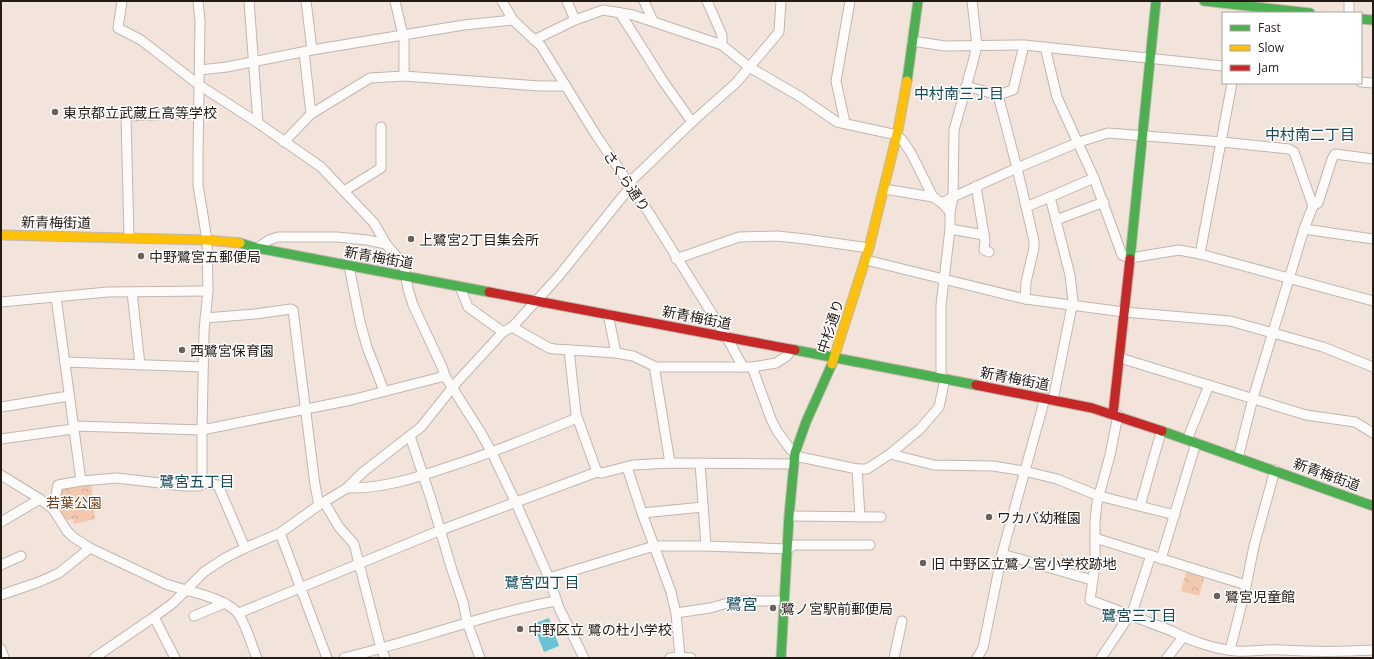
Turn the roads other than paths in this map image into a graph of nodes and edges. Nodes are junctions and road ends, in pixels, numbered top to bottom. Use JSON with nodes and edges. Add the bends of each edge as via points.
{"nodes":[{"id":1,"x":122,"y":1,"type":"edge"},
{"id":2,"x":198,"y":1,"type":"edge"},
{"id":3,"x":249,"y":1,"type":"edge"},
{"id":4,"x":306,"y":1,"type":"edge"},
{"id":5,"x":395,"y":1,"type":"edge"},
{"id":6,"x":502,"y":1,"type":"edge"},
{"id":7,"x":567,"y":1,"type":"edge"},
{"id":8,"x":644,"y":1,"type":"edge"},
{"id":9,"x":707,"y":1,"type":"edge"},
{"id":10,"x":781,"y":1,"type":"edge"},
{"id":11,"x":850,"y":1,"type":"edge"},
{"id":12,"x":918,"y":1,"type":"edge"},
{"id":13,"x":972,"y":1,"type":"edge"},
{"id":14,"x":1156,"y":1,"type":"edge"},
{"id":15,"x":1204,"y":1,"type":"edge"},
{"id":16,"x":1349,"y":1,"type":"edge"},
{"id":17,"x":1233,"y":6,"type":"edge"},
{"id":18,"x":1299,"y":12,"type":"edge"},
{"id":19,"x":1349,"y":12,"type":"edge"},
{"id":20,"x":620,"y":13,"type":"junction"},
{"id":21,"x":1362,"y":19,"type":"edge"},
{"id":22,"x":513,"y":20,"type":"junction"},
{"id":23,"x":574,"y":20,"type":"junction"},
{"id":24,"x":1373,"y":20,"type":"edge"},
{"id":25,"x":653,"y":21,"type":"junction"},
{"id":26,"x":403,"y":36,"type":"junction"},
{"id":27,"x":534,"y":40,"type":"junction"},
{"id":28,"x":912,"y":41,"type":"junction"},
{"id":29,"x":977,"y":45,"type":"junction"},
{"id":30,"x":1024,"y":45,"type":"junction"},
{"id":31,"x":722,"y":46,"type":"junction"},
{"id":32,"x":1045,"y":47,"type":"junction"},
{"id":33,"x":308,"y":51,"type":"junction"},
{"id":34,"x":1150,"y":59,"type":"junction"},
{"id":35,"x":254,"y":62,"type":"junction"},
{"id":36,"x":1222,"y":66,"type":"edge"},
{"id":37,"x":749,"y":67,"type":"junction"},
{"id":38,"x":200,"y":70,"type":"junction"},
{"id":39,"x":404,"y":76,"type":"junction"},
{"id":40,"x":1362,"y":82,"type":"edge"},
{"id":41,"x":1232,"y":84,"type":"edge"},
{"id":42,"x":1373,"y":84,"type":"edge"},
{"id":43,"x":199,"y":85,"type":"junction"},
{"id":44,"x":566,"y":86,"type":"junction"},
{"id":45,"x":966,"y":86,"type":"junction"},
{"id":46,"x":998,"y":95,"type":"junction"},
{"id":47,"x":199,"y":113,"type":"junction"},
{"id":48,"x":311,"y":114,"type":"junction"},
{"id":49,"x":692,"y":122,"type":"junction"},
{"id":50,"x":258,"y":123,"type":"junction"},
{"id":51,"x":845,"y":123,"type":"junction"},
{"id":52,"x":381,"y":127,"type":"dead end"},
{"id":53,"x":897,"y":135,"type":"junction"},
{"id":54,"x":1143,"y":135,"type":"junction"},
{"id":55,"x":284,"y":142,"type":"junction"},
{"id":56,"x":1079,"y":142,"type":"junction"},
{"id":57,"x":1222,"y":142,"type":"junction"},
{"id":58,"x":1373,"y":159,"type":"edge"},
{"id":59,"x":1017,"y":168,"type":"junction"},
{"id":60,"x":1094,"y":178,"type":"junction"},
{"id":61,"x":630,"y":185,"type":"junction"},
{"id":62,"x":976,"y":186,"type":"junction"},
{"id":63,"x":884,"y":190,"type":"junction"},
{"id":64,"x":344,"y":191,"type":"junction"},
{"id":65,"x":933,"y":197,"type":"junction"},
{"id":66,"x":953,"y":197,"type":"junction"},
{"id":67,"x":1050,"y":197,"type":"junction"},
{"id":68,"x":1104,"y":202,"type":"junction"},
{"id":69,"x":942,"y":203,"type":"junction"},
{"id":70,"x":1313,"y":206,"type":"junction"},
{"id":71,"x":1026,"y":207,"type":"junction"},
{"id":72,"x":950,"y":212,"type":"junction"},
{"id":73,"x":1056,"y":220,"type":"junction"},
{"id":74,"x":950,"y":229,"type":"junction"},
{"id":75,"x":1304,"y":229,"type":"junction"},
{"id":76,"x":1,"y":234,"type":"edge"},
{"id":77,"x":984,"y":235,"type":"junction"},
{"id":78,"x":129,"y":237,"type":"junction"},
{"id":79,"x":1373,"y":239,"type":"edge"},
{"id":80,"x":207,"y":240,"type":"junction"},
{"id":81,"x":386,"y":244,"type":"junction"},
{"id":82,"x":257,"y":248,"type":"junction"},
{"id":83,"x":869,"y":248,"type":"junction"},
{"id":84,"x":989,"y":252,"type":"dead end"},
{"id":85,"x":1200,"y":254,"type":"junction"},
{"id":86,"x":1130,"y":258,"type":"junction"},
{"id":87,"x":676,"y":259,"type":"junction"},
{"id":88,"x":870,"y":261,"type":"dead end"},
{"id":89,"x":348,"y":266,"type":"junction"},
{"id":90,"x":406,"y":276,"type":"junction"},
{"id":91,"x":1289,"y":278,"type":"junction"},
{"id":92,"x":944,"y":279,"type":"junction"},
{"id":93,"x":460,"y":287,"type":"junction"},
{"id":94,"x":208,"y":291,"type":"junction"},
{"id":95,"x":132,"y":292,"type":"junction"},
{"id":96,"x":56,"y":297,"type":"junction"},
{"id":97,"x":1025,"y":299,"type":"junction"},
{"id":98,"x":536,"y":301,"type":"junction"},
{"id":99,"x":1373,"y":301,"type":"edge"},
{"id":100,"x":1,"y":302,"type":"edge"},
{"id":101,"x":1073,"y":306,"type":"junction"},
{"id":102,"x":1124,"y":312,"type":"junction"},
{"id":103,"x":608,"y":314,"type":"junction"},
{"id":104,"x":205,"y":318,"type":"junction"},
{"id":105,"x":512,"y":327,"type":"junction"},
{"id":106,"x":503,"y":332,"type":"junction"},
{"id":107,"x":1273,"y":333,"type":"junction"},
{"id":108,"x":726,"y":336,"type":"junction"},
{"id":109,"x":569,"y":350,"type":"junction"},
{"id":110,"x":791,"y":350,"type":"junction"},
{"id":111,"x":616,"y":353,"type":"junction"},
{"id":112,"x":835,"y":357,"type":"junction"},
{"id":113,"x":1120,"y":358,"type":"junction"},
{"id":114,"x":65,"y":362,"type":"junction"},
{"id":115,"x":140,"y":365,"type":"junction"},
{"id":116,"x":203,"y":367,"type":"junction"},
{"id":117,"x":656,"y":367,"type":"junction"},
{"id":118,"x":748,"y":367,"type":"junction"},
{"id":119,"x":1373,"y":368,"type":"edge"},
{"id":120,"x":445,"y":376,"type":"junction"},
{"id":121,"x":943,"y":378,"type":"junction"},
{"id":122,"x":1209,"y":385,"type":"junction"},
{"id":123,"x":452,"y":388,"type":"junction"},
{"id":124,"x":384,"y":391,"type":"junction"},
{"id":125,"x":69,"y":396,"type":"junction"},
{"id":126,"x":1253,"y":398,"type":"junction"},
{"id":127,"x":1049,"y":399,"type":"junction"},
{"id":128,"x":1,"y":407,"type":"edge"},
{"id":129,"x":306,"y":409,"type":"junction"},
{"id":130,"x":1116,"y":415,"type":"junction"},
{"id":131,"x":577,"y":418,"type":"junction"},
{"id":132,"x":74,"y":427,"type":"junction"},
{"id":133,"x":202,"y":430,"type":"junction"},
{"id":134,"x":1161,"y":432,"type":"junction"},
{"id":135,"x":1373,"y":433,"type":"edge"},
{"id":136,"x":410,"y":436,"type":"junction"},
{"id":137,"x":1,"y":440,"type":"edge"},
{"id":138,"x":1192,"y":442,"type":"junction"},
{"id":139,"x":492,"y":453,"type":"junction"},
{"id":140,"x":795,"y":453,"type":"junction"},
{"id":141,"x":890,"y":454,"type":"junction"},
{"id":142,"x":1238,"y":458,"type":"junction"},
{"id":143,"x":700,"y":463,"type":"junction"},
{"id":144,"x":670,"y":464,"type":"junction"},
{"id":145,"x":793,"y":464,"type":"junction"},
{"id":146,"x":627,"y":467,"type":"junction"},
{"id":147,"x":857,"y":469,"type":"junction"},
{"id":148,"x":1275,"y":470,"type":"junction"},
{"id":149,"x":1024,"y":471,"type":"junction"},
{"id":150,"x":597,"y":472,"type":"junction"},
{"id":151,"x":1,"y":475,"type":"edge"},
{"id":152,"x":424,"y":476,"type":"junction"},
{"id":153,"x":81,"y":481,"type":"junction"},
{"id":154,"x":204,"y":483,"type":"junction"},
{"id":155,"x":347,"y":488,"type":"junction"},
{"id":156,"x":1099,"y":496,"type":"junction"},
{"id":157,"x":40,"y":499,"type":"junction"},
{"id":158,"x":322,"y":503,"type":"junction"},
{"id":159,"x":516,"y":503,"type":"junction"},
{"id":160,"x":1140,"y":506,"type":"junction"},
{"id":161,"x":1373,"y":506,"type":"edge"},
{"id":162,"x":703,"y":507,"type":"junction"},
{"id":163,"x":53,"y":509,"type":"junction"},
{"id":164,"x":642,"y":513,"type":"junction"},
{"id":165,"x":1175,"y":515,"type":"junction"},
{"id":166,"x":789,"y":516,"type":"junction"},
{"id":167,"x":860,"y":517,"type":"junction"},
{"id":168,"x":881,"y":517,"type":"dead end"},
{"id":169,"x":1,"y":522,"type":"edge"},
{"id":170,"x":441,"y":530,"type":"junction"},
{"id":171,"x":280,"y":533,"type":"junction"},
{"id":172,"x":1095,"y":538,"type":"junction"},
{"id":173,"x":870,"y":545,"type":"dead end"},
{"id":174,"x":654,"y":546,"type":"junction"},
{"id":175,"x":706,"y":546,"type":"junction"},
{"id":176,"x":90,"y":548,"type":"junction"},
{"id":177,"x":245,"y":548,"type":"junction"},
{"id":178,"x":788,"y":549,"type":"junction"},
{"id":179,"x":1002,"y":554,"type":"junction"},
{"id":180,"x":21,"y":556,"type":"dead end"},
{"id":181,"x":1151,"y":556,"type":"junction"},
{"id":182,"x":1161,"y":559,"type":"junction"},
{"id":183,"x":1,"y":564,"type":"edge"},
{"id":184,"x":359,"y":565,"type":"junction"},
{"id":185,"x":549,"y":578,"type":"junction"},
{"id":186,"x":1092,"y":580,"type":"junction"},
{"id":187,"x":1246,"y":585,"type":"junction"},
{"id":188,"x":186,"y":589,"type":"junction"},
{"id":189,"x":301,"y":589,"type":"junction"},
{"id":190,"x":1,"y":595,"type":"edge"},
{"id":191,"x":556,"y":601,"type":"junction"},
{"id":192,"x":784,"y":601,"type":"junction"},
{"id":193,"x":225,"y":604,"type":"junction"},
{"id":194,"x":239,"y":613,"type":"junction"},
{"id":195,"x":676,"y":613,"type":"junction"},
{"id":196,"x":1130,"y":615,"type":"junction"},
{"id":197,"x":194,"y":616,"type":"dead end"},
{"id":198,"x":154,"y":617,"type":"junction"},
{"id":199,"x":902,"y":621,"type":"dead end"},
{"id":200,"x":467,"y":622,"type":"junction"},
{"id":201,"x":1182,"y":637,"type":"junction"},
{"id":202,"x":1,"y":649,"type":"edge"},
{"id":203,"x":381,"y":649,"type":"junction"},
{"id":204,"x":1230,"y":650,"type":"junction"},
{"id":205,"x":1373,"y":650,"type":"edge"},
{"id":206,"x":1291,"y":655,"type":"edge"},
{"id":207,"x":1344,"y":655,"type":"edge"},
{"id":208,"x":680,"y":657,"type":"junction"},
{"id":209,"x":4,"y":658,"type":"edge"},
{"id":210,"x":94,"y":658,"type":"edge"},
{"id":211,"x":174,"y":658,"type":"edge"},
{"id":212,"x":257,"y":658,"type":"edge"},
{"id":213,"x":326,"y":658,"type":"edge"},
{"id":214,"x":344,"y":658,"type":"edge"},
{"id":215,"x":385,"y":658,"type":"edge"},
{"id":216,"x":480,"y":658,"type":"edge"},
{"id":217,"x":584,"y":658,"type":"edge"},
{"id":218,"x":670,"y":658,"type":"edge"},
{"id":219,"x":691,"y":658,"type":"edge"},
{"id":220,"x":781,"y":658,"type":"edge"},
{"id":221,"x":894,"y":658,"type":"edge"},
{"id":222,"x":977,"y":658,"type":"edge"},
{"id":223,"x":1101,"y":658,"type":"edge"},
{"id":224,"x":1167,"y":658,"type":"edge"}],
"edges":[{"from":1,"to":43,"type":"street","via":[[118,28],[141,40]]},
{"from":2,"to":38,"type":"street"},
{"from":3,"to":35,"type":"street"},
{"from":4,"to":33,"type":"street"},
{"from":5,"to":26,"type":"street"},
{"from":6,"to":22,"type":"street","name":"さくら通り"},
{"from":7,"to":23,"type":"street"},
{"from":8,"to":25,"type":"street"},
{"from":9,"to":31,"type":"street","via":[[722,35]]},
{"from":10,"to":37,"type":"street","via":[[779,32]]},
{"from":11,"to":51,"type":"street","via":[[836,81]]},
{"from":12,"to":28,"type":"main road","name":"中杉通り"},
{"from":13,"to":29,"type":"street"},
{"from":14,"to":34,"type":"main road"},
{"from":15,"to":17,"type":"main road"},
{"from":16,"to":19,"type":"street"},
{"from":17,"to":18,"type":"main road"},
{"from":20,"to":23,"type":"street","via":[[603,10]]},
{"from":20,"to":25,"type":"street"},
{"from":20,"to":49,"type":"street"},
{"from":21,"to":24,"type":"main road"},
{"from":22,"to":26,"type":"street"},
{"from":22,"to":27,"type":"street","name":"さくら通り"},
{"from":23,"to":27,"type":"street"},
{"from":25,"to":31,"type":"street"},
{"from":26,"to":33,"type":"street"},
{"from":26,"to":39,"type":"street"},
{"from":27,"to":44,"type":"street","name":"さくら通り","via":[[541,46]]},
{"from":28,"to":29,"type":"street","via":[[945,46]]},
{"from":28,"to":53,"type":"main road","name":"中杉通り"},
{"from":29,"to":30,"type":"street"},
{"from":29,"to":45,"type":"street"},
{"from":30,"to":32,"type":"street"},
{"from":30,"to":46,"type":"street","via":[[1013,90]]},
{"from":31,"to":37,"type":"street"},
{"from":32,"to":34,"type":"street"},
{"from":32,"to":56,"type":"street","via":[[1057,97]]},
{"from":33,"to":35,"type":"street"},
{"from":33,"to":48,"type":"street"},
{"from":34,"to":36,"type":"street"},
{"from":34,"to":54,"type":"main road"},
{"from":35,"to":38,"type":"street"},
{"from":35,"to":50,"type":"street"},
{"from":37,"to":49,"type":"street","via":[[736,83]]},
{"from":37,"to":51,"type":"street","via":[[799,96],[827,117]]},
{"from":38,"to":43,"type":"street"},
{"from":39,"to":44,"type":"street"},
{"from":39,"to":48,"type":"street","via":[[370,78]]},
{"from":40,"to":42,"type":"street"},
{"from":41,"to":57,"type":"street"},
{"from":43,"to":47,"type":"street"},
{"from":43,"to":50,"type":"street"},
{"from":44,"to":61,"type":"street","name":"さくら通り"},
{"from":45,"to":46,"type":"street"},
{"from":45,"to":66,"type":"street","via":[[954,130]]},
{"from":46,"to":59,"type":"street"},
{"from":47,"to":78,"type":"street","via":[[126,116]]},
{"from":47,"to":80,"type":"street","via":[[198,185]]},
{"from":48,"to":55,"type":"street"},
{"from":49,"to":61,"type":"street"},
{"from":50,"to":55,"type":"street"},
{"from":51,"to":53,"type":"street"},
{"from":52,"to":64,"type":"street","via":[[381,168]]},
{"from":53,"to":63,"type":"main road","name":"中杉通り"},
{"from":53,"to":65,"type":"street","via":[[911,153]]},
{"from":54,"to":56,"type":"street","via":[[1108,133]]},
{"from":54,"to":57,"type":"street"},
{"from":54,"to":86,"type":"main road"},
{"from":55,"to":64,"type":"street","via":[[321,167]]},
{"from":56,"to":59,"type":"street"},
{"from":56,"to":60,"type":"street"},
{"from":57,"to":70,"type":"street","via":[[1289,149],[1294,152]]},
{"from":57,"to":85,"type":"street"},
{"from":58,"to":70,"type":"street","via":[[1335,154],[1318,203]]},
{"from":59,"to":62,"type":"street"},
{"from":59,"to":71,"type":"street"},
{"from":60,"to":67,"type":"street"},
{"from":60,"to":68,"type":"street"},
{"from":61,"to":87,"type":"street","name":"さくら通り"},
{"from":61,"to":98,"type":"street","via":[[586,243]]},
{"from":62,"to":66,"type":"street"},
{"from":62,"to":77,"type":"street"},
{"from":63,"to":65,"type":"street"},
{"from":63,"to":83,"type":"main road","name":"中杉通り"},
{"from":64,"to":81,"type":"street","via":[[374,223]]},
{"from":65,"to":69,"type":"street"},
{"from":66,"to":69,"type":"street"},
{"from":66,"to":72,"type":"street"},
{"from":67,"to":71,"type":"street"},
{"from":67,"to":73,"type":"street"},
{"from":68,"to":73,"type":"street"},
{"from":68,"to":86,"type":"street","via":[[1122,254]]},
{"from":69,"to":72,"type":"street"},
{"from":70,"to":75,"type":"street"},
{"from":71,"to":97,"type":"street","via":[[1034,248]]},
{"from":72,"to":74,"type":"street"},
{"from":73,"to":101,"type":"street","via":[[1070,275]]},
{"from":74,"to":77,"type":"street"},
{"from":74,"to":92,"type":"street"},
{"from":75,"to":79,"type":"street"},
{"from":75,"to":91,"type":"street"},
{"from":76,"to":78,"type":"main road","name":"新青梅街道"},
{"from":77,"to":84,"type":"street","via":[[984,250]]},
{"from":78,"to":80,"type":"main road","name":"新青梅街道"},
{"from":80,"to":82,"type":"main road","name":"新青梅街道","via":[[236,242]]},
{"from":80,"to":94,"type":"street"},
{"from":81,"to":82,"type":"street","via":[[337,237],[278,237]]},
{"from":81,"to":90,"type":"street","via":[[404,265]]},
{"from":82,"to":89,"type":"main road","name":"新青梅街道"},
{"from":83,"to":87,"type":"street","via":[[778,236],[739,237]]},
{"from":83,"to":112,"type":"main road","name":"中杉通り"},
{"from":85,"to":86,"type":"street","via":[[1179,250]]},
{"from":85,"to":91,"type":"street"},
{"from":86,"to":102,"type":"main road"},
{"from":87,"to":108,"type":"street","name":"さくら通り"},
{"from":88,"to":92,"type":"street"},
{"from":89,"to":90,"type":"main road","name":"新青梅街道"},
{"from":89,"to":124,"type":"street","via":[[367,347]]},
{"from":90,"to":93,"type":"main road","name":"新青梅街道"},
{"from":90,"to":120,"type":"street","via":[[413,305]]},
{"from":91,"to":99,"type":"street"},
{"from":91,"to":107,"type":"street"},
{"from":92,"to":97,"type":"street"},
{"from":92,"to":121,"type":"street","via":[[941,305]]},
{"from":93,"to":98,"type":"main road","name":"新青梅街道"},
{"from":93,"to":106,"type":"street","via":[[468,307]]},
{"from":94,"to":95,"type":"street"},
{"from":94,"to":104,"type":"street"},
{"from":95,"to":96,"type":"street"},
{"from":95,"to":115,"type":"street"},
{"from":96,"to":100,"type":"street"},
{"from":96,"to":114,"type":"street"},
{"from":97,"to":101,"type":"street"},
{"from":98,"to":103,"type":"main road","name":"新青梅街道"},
{"from":98,"to":105,"type":"street"},
{"from":101,"to":102,"type":"street"},
{"from":101,"to":127,"type":"street"},
{"from":102,"to":107,"type":"street","via":[[1230,321]]},
{"from":102,"to":113,"type":"main road"},
{"from":103,"to":108,"type":"main road","name":"新青梅街道"},
{"from":103,"to":111,"type":"street"},
{"from":104,"to":116,"type":"street"},
{"from":104,"to":129,"type":"street","via":[[293,310]]},
{"from":105,"to":106,"type":"street"},
{"from":105,"to":109,"type":"street","via":[[549,348]]},
{"from":106,"to":123,"type":"street"},
{"from":107,"to":119,"type":"street","via":[[1322,346]]},
{"from":107,"to":126,"type":"street"},
{"from":108,"to":110,"type":"main road","name":"新青梅街道"},
{"from":108,"to":118,"type":"street","name":"さくら通り"},
{"from":109,"to":111,"type":"street"},
{"from":109,"to":131,"type":"street"},
{"from":110,"to":112,"type":"main road","name":"新青梅街道"},
{"from":110,"to":118,"type":"street","via":[[788,356],[776,363]]},
{"from":111,"to":117,"type":"street","via":[[633,356]]},
{"from":112,"to":121,"type":"main road","name":"新青梅街道"},
{"from":112,"to":140,"type":"main road","name":"中杉通り"},
{"from":113,"to":122,"type":"street"},
{"from":113,"to":130,"type":"main road"},
{"from":114,"to":115,"type":"street"},
{"from":114,"to":125,"type":"street"},
{"from":115,"to":116,"type":"street"},
{"from":116,"to":133,"type":"street"},
{"from":117,"to":118,"type":"street"},
{"from":117,"to":144,"type":"street"},
{"from":118,"to":140,"type":"street","name":"さくら通り","via":[[771,420]]},
{"from":120,"to":123,"type":"street"},
{"from":120,"to":124,"type":"street"},
{"from":121,"to":127,"type":"main road","name":"新青梅街道"},
{"from":121,"to":141,"type":"street","via":[[940,407],[920,429]]},
{"from":122,"to":126,"type":"street"},
{"from":122,"to":138,"type":"street"},
{"from":123,"to":136,"type":"street","via":[[421,427]]},
{"from":123,"to":139,"type":"street"},
{"from":124,"to":129,"type":"street"},
{"from":125,"to":128,"type":"street"},
{"from":125,"to":132,"type":"street"},
{"from":126,"to":135,"type":"street","via":[[1306,414],[1355,422]]},
{"from":126,"to":142,"type":"street"},
{"from":127,"to":130,"type":"main road","name":"新青梅街道"},
{"from":127,"to":149,"type":"street"},
{"from":129,"to":133,"type":"street"},
{"from":129,"to":158,"type":"street","via":[[314,485]]},
{"from":130,"to":134,"type":"main road","name":"新青梅街道"},
{"from":130,"to":156,"type":"street","via":[[1110,455]]},
{"from":131,"to":139,"type":"street"},
{"from":131,"to":150,"type":"street"},
{"from":132,"to":133,"type":"street"},
{"from":132,"to":137,"type":"street"},
{"from":132,"to":153,"type":"street"},
{"from":133,"to":154,"type":"street"},
{"from":134,"to":138,"type":"main road","name":"新青梅街道"},
{"from":134,"to":160,"type":"street"},
{"from":136,"to":152,"type":"street"},
{"from":136,"to":155,"type":"street","via":[[363,472]]},
{"from":138,"to":142,"type":"main road","name":"新青梅街道"},
{"from":138,"to":165,"type":"street"},
{"from":139,"to":152,"type":"street"},
{"from":139,"to":159,"type":"street"},
{"from":140,"to":145,"type":"main road","name":"中杉通り"},
{"from":140,"to":147,"type":"street","via":[[800,457]]},
{"from":141,"to":147,"type":"street","via":[[866,469]]},
{"from":141,"to":149,"type":"street","via":[[934,465],[993,466]]},
{"from":142,"to":148,"type":"main road","name":"新青梅街道"},
{"from":143,"to":144,"type":"street"},
{"from":143,"to":145,"type":"street"},
{"from":143,"to":162,"type":"street"},
{"from":144,"to":146,"type":"street"},
{"from":145,"to":166,"type":"main road","name":"中杉通り"},
{"from":146,"to":150,"type":"street"},
{"from":146,"to":164,"type":"street"},
{"from":147,"to":167,"type":"street"},
{"from":148,"to":161,"type":"main road","name":"新青梅街道"},
{"from":148,"to":187,"type":"street"},
{"from":149,"to":156,"type":"street","via":[[1057,479]]},
{"from":149,"to":179,"type":"street"},
{"from":150,"to":159,"type":"street"},
{"from":151,"to":157,"type":"street"},
{"from":152,"to":155,"type":"street","via":[[363,489]]},
{"from":152,"to":170,"type":"street"},
{"from":153,"to":154,"type":"street","via":[[117,478],[185,486],[199,486]]},
{"from":153,"to":163,"type":"street","via":[[58,485]]},
{"from":154,"to":177,"type":"street","via":[[218,486]]},
{"from":155,"to":158,"type":"street"},
{"from":156,"to":160,"type":"street"},
{"from":156,"to":172,"type":"street"},
{"from":157,"to":163,"type":"street"},
{"from":157,"to":169,"type":"street"},
{"from":158,"to":171,"type":"street"},
{"from":158,"to":184,"type":"street","via":[[354,544]]},
{"from":159,"to":170,"type":"street"},
{"from":159,"to":185,"type":"street"},
{"from":160,"to":165,"type":"street"},
{"from":162,"to":164,"type":"street"},
{"from":162,"to":175,"type":"street"},
{"from":163,"to":176,"type":"street","via":[[73,537]]},
{"from":164,"to":174,"type":"street"},
{"from":165,"to":182,"type":"street"},
{"from":166,"to":167,"type":"street"},
{"from":166,"to":178,"type":"main road","name":"中杉通り"},
{"from":167,"to":168,"type":"street"},
{"from":170,"to":184,"type":"street"},
{"from":170,"to":200,"type":"street"},
{"from":171,"to":177,"type":"street"},
{"from":171,"to":189,"type":"street"},
{"from":172,"to":181,"type":"street"},
{"from":172,"to":186,"type":"street"},
{"from":173,"to":178,"type":"street","via":[[794,545]]},
{"from":174,"to":175,"type":"street"},
{"from":174,"to":185,"type":"street"},
{"from":174,"to":195,"type":"street"},
{"from":175,"to":178,"type":"street"},
{"from":176,"to":188,"type":"street","via":[[166,584]]},
{"from":176,"to":190,"type":"street","via":[[59,572]]},
{"from":177,"to":188,"type":"street","via":[[204,572]]},
{"from":178,"to":192,"type":"main road","name":"中杉通り"},
{"from":179,"to":186,"type":"street"},
{"from":179,"to":222,"type":"street","via":[[983,648]]},
{"from":180,"to":183,"type":"street"},
{"from":181,"to":182,"type":"street"},
{"from":181,"to":196,"type":"street"},
{"from":182,"to":187,"type":"street"},
{"from":184,"to":189,"type":"street"},
{"from":184,"to":203,"type":"street"},
{"from":185,"to":191,"type":"street"},
{"from":186,"to":196,"type":"street","via":[[1090,600]]},
{"from":187,"to":204,"type":"street"},
{"from":188,"to":193,"type":"street"},
{"from":188,"to":198,"type":"street"},
{"from":189,"to":194,"type":"street"},
{"from":189,"to":213,"type":"street"},
{"from":191,"to":200,"type":"street"},
{"from":191,"to":217,"type":"street"},
{"from":192,"to":195,"type":"street","via":[[735,601]]},
{"from":192,"to":220,"type":"main road","name":"中杉通り"},
{"from":193,"to":194,"type":"street"},
{"from":193,"to":197,"type":"street"},
{"from":194,"to":212,"type":"street"},
{"from":195,"to":208,"type":"street"},
{"from":196,"to":201,"type":"street"},
{"from":196,"to":223,"type":"street"},
{"from":198,"to":210,"type":"street"},
{"from":198,"to":211,"type":"street"},
{"from":199,"to":221,"type":"street"},
{"from":200,"to":203,"type":"street"},
{"from":200,"to":216,"type":"street"},
{"from":201,"to":204,"type":"street"},
{"from":201,"to":224,"type":"street"},
{"from":202,"to":209,"type":"street"},
{"from":203,"to":214,"type":"street"},
{"from":203,"to":215,"type":"street"},
{"from":204,"to":206,"type":"street","via":[[1281,650]]},
{"from":205,"to":207,"type":"street"},
{"from":206,"to":207,"type":"street"},
{"from":208,"to":218,"type":"street"},
{"from":208,"to":219,"type":"street"}]}
